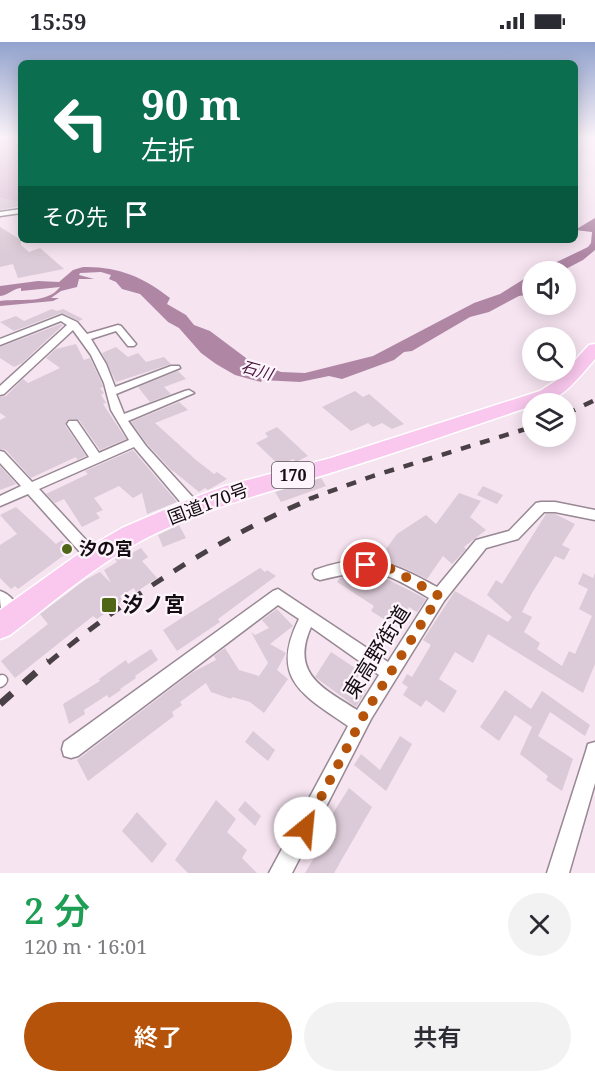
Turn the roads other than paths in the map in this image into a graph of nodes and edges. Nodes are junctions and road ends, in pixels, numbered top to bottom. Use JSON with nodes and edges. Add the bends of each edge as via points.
{"nodes":[{"id":1,"x":18,"y":211,"type":"edge"},
{"id":2,"x":0,"y":214,"type":"edge"},
{"id":3,"x":74,"y":324,"type":"junction"},
{"id":4,"x":85,"y":338,"type":"junction"},
{"id":5,"x":0,"y":342,"type":"edge"},
{"id":6,"x":117,"y":342,"type":"dead end"},
{"id":7,"x":595,"y":349,"type":"edge"},
{"id":8,"x":175,"y":368,"type":"dead end"},
{"id":9,"x":0,"y":392,"type":"edge"},
{"id":10,"x":111,"y":392,"type":"junction"},
{"id":11,"x":189,"y":393,"type":"dead end"},
{"id":12,"x":122,"y":419,"type":"junction"},
{"id":13,"x":73,"y":424,"type":"dead end"},
{"id":14,"x":136,"y":441,"type":"junction"},
{"id":15,"x":0,"y":455,"type":"edge"},
{"id":16,"x":97,"y":459,"type":"junction"},
{"id":17,"x":28,"y":488,"type":"junction"},
{"id":18,"x":0,"y":501,"type":"edge"},
{"id":19,"x":193,"y":507,"type":"junction"},
{"id":20,"x":595,"y":515,"type":"edge"},
{"id":21,"x":93,"y":557,"type":"junction"},
{"id":22,"x":320,"y":574,"type":"dead end"},
{"id":23,"x":439,"y":596,"type":"junction"},
{"id":24,"x":4,"y":613,"type":"edge"},
{"id":25,"x":308,"y":616,"type":"junction"},
{"id":26,"x":390,"y":673,"type":"junction"},
{"id":27,"x":360,"y":723,"type":"junction"},
{"id":28,"x":71,"y":749,"type":"dead end"},
{"id":29,"x":595,"y":751,"type":"edge"},
{"id":30,"x":280,"y":873,"type":"edge"},
{"id":31,"x":558,"y":873,"type":"edge"}],
"edges":[{"from":1,"to":2,"type":"street"},
{"from":3,"to":4,"type":"street"},
{"from":3,"to":5,"type":"street","via":[[62,318]]},
{"from":3,"to":9,"type":"street"},
{"from":4,"to":6,"type":"street","via":[[118,328],[129,342]]},
{"from":4,"to":10,"type":"street","via":[[104,370]]},
{"from":7,"to":19,"type":"highway","name":"国道170号","number":"170","via":[[563,384],[547,395]]},
{"from":8,"to":10,"type":"street","via":[[157,379]]},
{"from":10,"to":12,"type":"street"},
{"from":11,"to":12,"type":"street","via":[[169,405]]},
{"from":12,"to":14,"type":"street"},
{"from":13,"to":16,"type":"street"},
{"from":14,"to":16,"type":"street"},
{"from":14,"to":19,"type":"street"},
{"from":15,"to":17,"type":"street"},
{"from":16,"to":17,"type":"street"},
{"from":17,"to":18,"type":"street"},
{"from":17,"to":21,"type":"street"},
{"from":19,"to":21,"type":"highway","name":"国道170号","number":"170"},
{"from":20,"to":23,"type":"street","name":"東高野街道","via":[[541,507],[513,535],[481,544]]},
{"from":21,"to":24,"type":"highway","name":"国道170号","number":"170"},
{"from":22,"to":23,"type":"street","via":[[348,567],[381,566]]},
{"from":23,"to":26,"type":"street","name":"東高野街道"},
{"from":25,"to":26,"type":"street"},
{"from":25,"to":27,"type":"street","via":[[294,647],[297,669],[316,692]]},
{"from":25,"to":28,"type":"street","via":[[278,596]]},
{"from":26,"to":27,"type":"street","name":"東高野街道"},
{"from":27,"to":30,"type":"street","name":"東高野街道"},
{"from":29,"to":31,"type":"street"}]}
